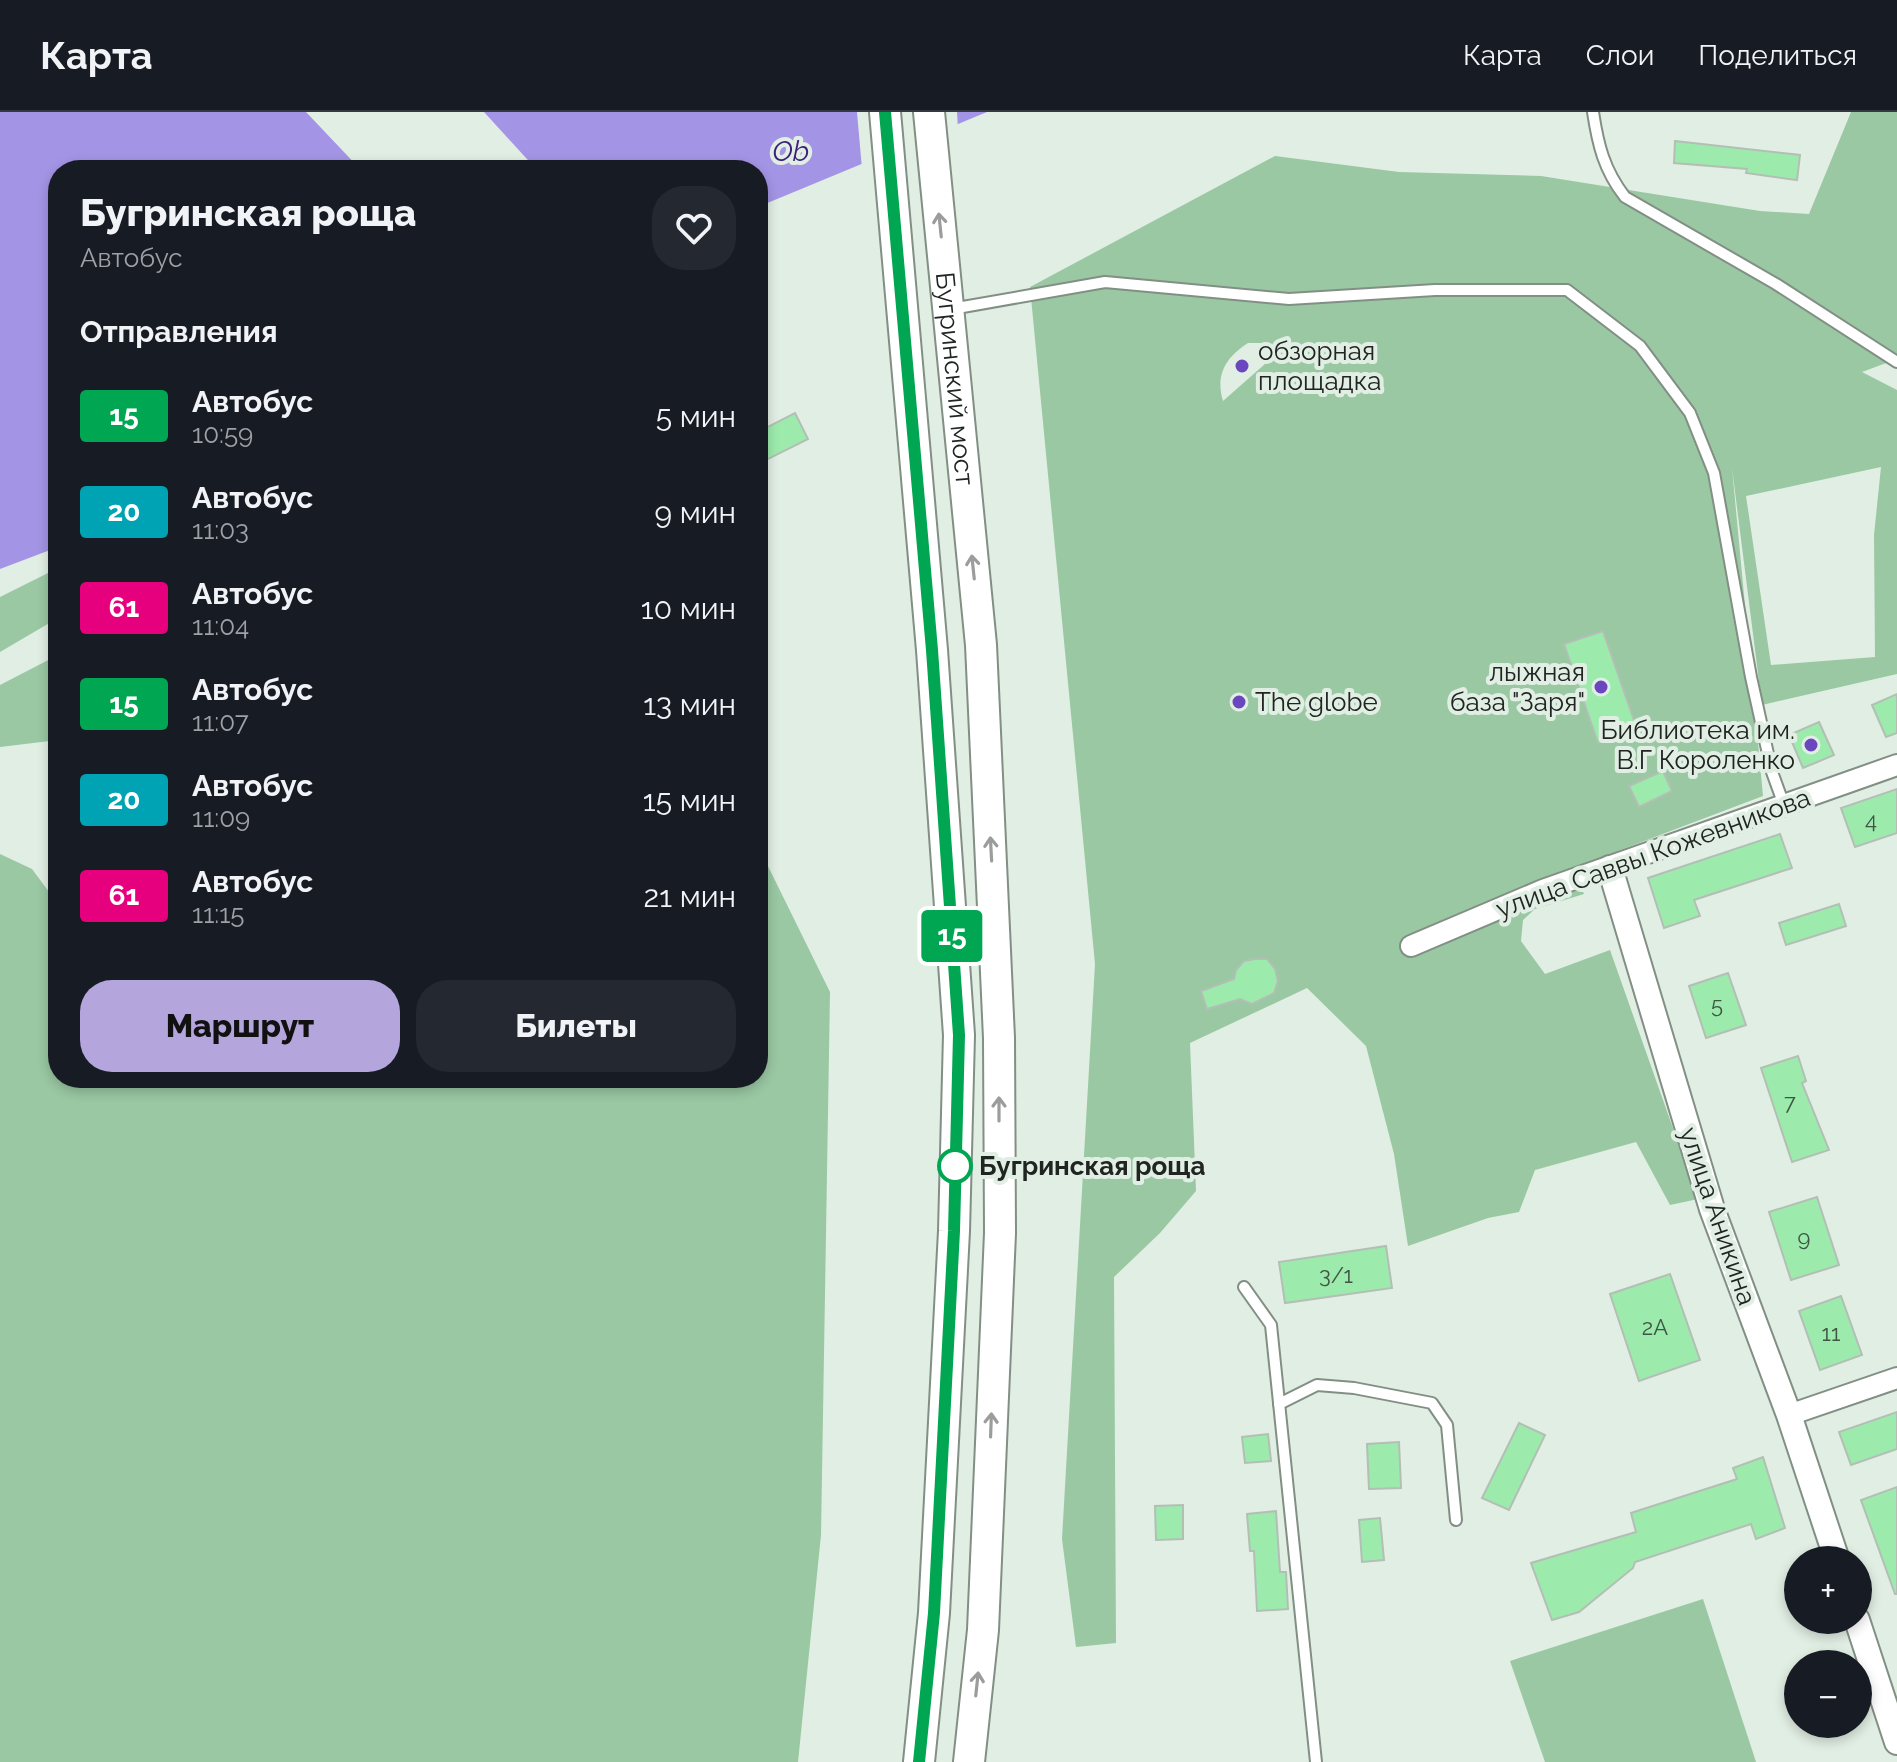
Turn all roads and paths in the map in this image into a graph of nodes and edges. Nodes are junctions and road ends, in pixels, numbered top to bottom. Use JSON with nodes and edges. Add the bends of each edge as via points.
{"nodes":[{"id":1,"x":885,"y":112,"type":"edge"},
{"id":2,"x":929,"y":112,"type":"edge"},
{"id":3,"x":1593,"y":112,"type":"edge"},
{"id":4,"x":957,"y":308,"type":"dead end"},
{"id":5,"x":1897,"y":362,"type":"edge"},
{"id":6,"x":1897,"y":765,"type":"edge"},
{"id":7,"x":1784,"y":807,"type":"junction"},
{"id":8,"x":1610,"y":868,"type":"junction"},
{"id":9,"x":1411,"y":946,"type":"dead end"},
{"id":10,"x":1244,"y":1287,"type":"dead end"},
{"id":11,"x":1897,"y":1378,"type":"edge"},
{"id":12,"x":1279,"y":1404,"type":"junction"},
{"id":13,"x":1789,"y":1415,"type":"junction"},
{"id":14,"x":1456,"y":1520,"type":"dead end"},
{"id":15,"x":1832,"y":1546,"type":"edge"},
{"id":16,"x":1862,"y":1634,"type":"edge"},
{"id":17,"x":1897,"y":1742,"type":"edge"},
{"id":18,"x":919,"y":1762,"type":"edge"},
{"id":19,"x":969,"y":1762,"type":"edge"},
{"id":20,"x":1316,"y":1762,"type":"edge"}],
"edges":[{"from":1,"to":18,"type":"main road","via":[[959,1035],[934,1613]]},
{"from":19,"to":2,"type":"main road","name":"Бугринский мост","one_way":true,"via":[[983,1630],[1000,1233],[999,1038],[981,645]]},
{"from":3,"to":5,"type":"lane","via":[[1608,174],[1625,197]]},
{"from":4,"to":7,"type":"lane","via":[[1105,282],[1289,299],[1435,290],[1567,290],[1640,346],[1690,413],[1714,473],[1751,677]]},
{"from":6,"to":7,"type":"street","name":"улица Саввы Кожевникова"},
{"from":7,"to":8,"type":"street","name":"улица Саввы Кожевникова"},
{"from":8,"to":9,"type":"street","name":"улица Саввы Кожевникова"},
{"from":8,"to":13,"type":"street","name":"улица Аникина","via":[[1712,1209]]},
{"from":10,"to":12,"type":"lane","via":[[1271,1325]]},
{"from":11,"to":13,"type":"street"},
{"from":12,"to":14,"type":"lane","via":[[1317,1385],[1432,1403],[1447,1425]]},
{"from":12,"to":20,"type":"lane"},
{"from":13,"to":15,"type":"street","name":"улица Аникина"},
{"from":16,"to":17,"type":"street"}]}
